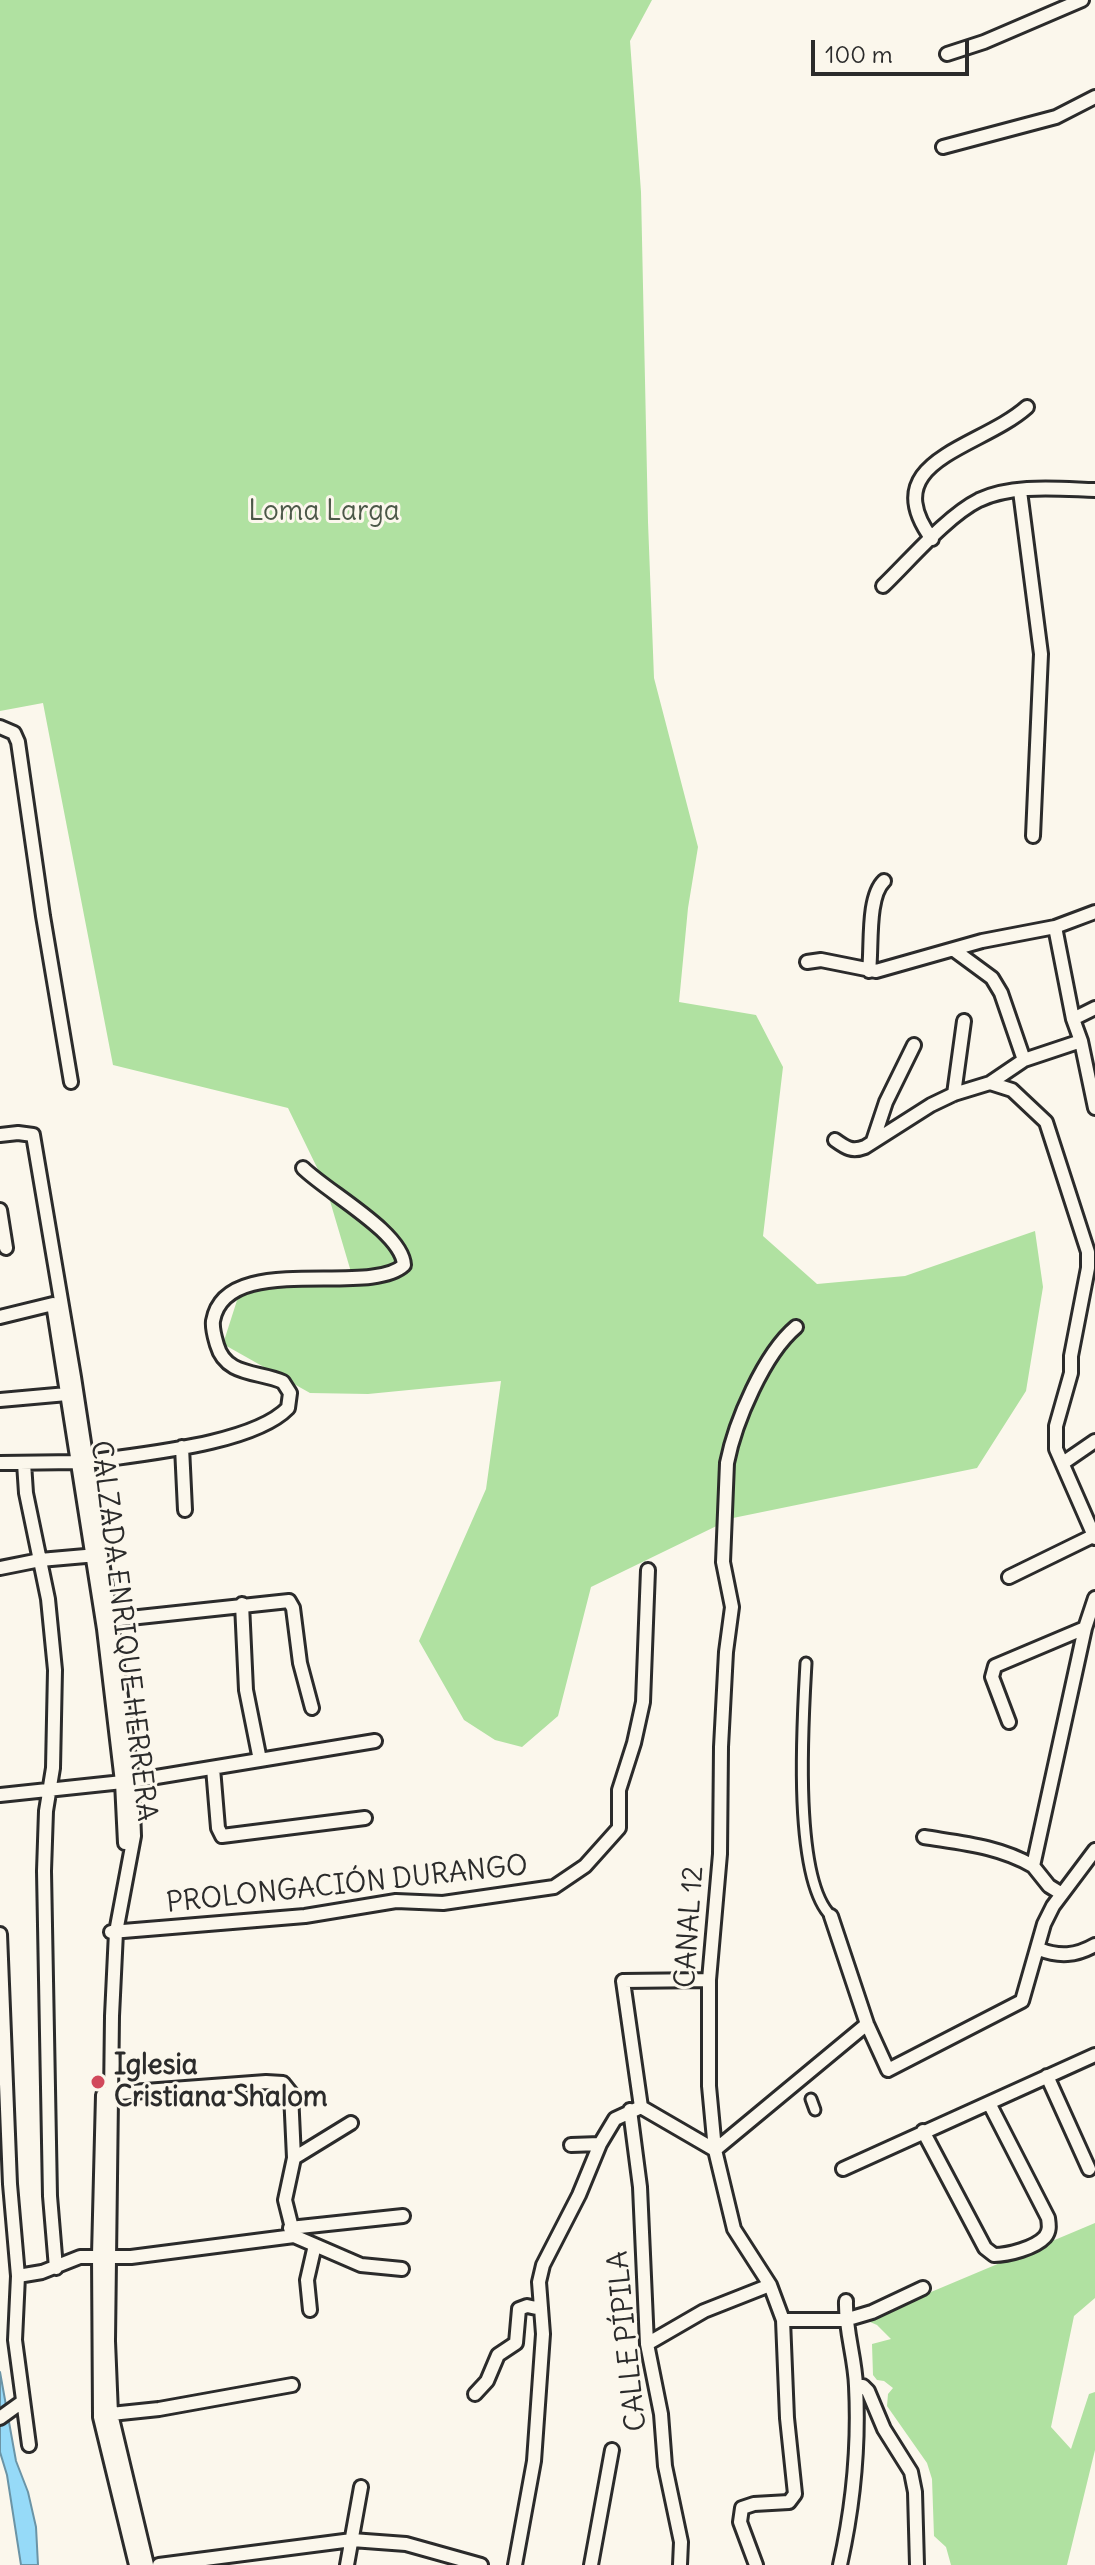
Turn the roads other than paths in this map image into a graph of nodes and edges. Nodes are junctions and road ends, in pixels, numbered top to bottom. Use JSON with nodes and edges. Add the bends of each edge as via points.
{"nodes":[{"id":1,"x":1082,"y":0,"type":"edge"},
{"id":2,"x":947,"y":54,"type":"dead end"},
{"id":3,"x":1095,"y":97,"type":"edge"},
{"id":4,"x":943,"y":147,"type":"dead end"},
{"id":5,"x":1027,"y":407,"type":"dead end"},
{"id":6,"x":1095,"y":490,"type":"edge"},
{"id":7,"x":1020,"y":491,"type":"junction"},
{"id":8,"x":932,"y":539,"type":"junction"},
{"id":9,"x":883,"y":586,"type":"dead end"},
{"id":10,"x":0,"y":727,"type":"edge"},
{"id":11,"x":1033,"y":836,"type":"dead end"},
{"id":12,"x":884,"y":881,"type":"dead end"},
{"id":13,"x":1095,"y":912,"type":"edge"},
{"id":14,"x":1055,"y":927,"type":"junction"},
{"id":15,"x":954,"y":950,"type":"junction"},
{"id":16,"x":807,"y":962,"type":"dead end"},
{"id":17,"x":869,"y":971,"type":"junction"},
{"id":18,"x":1095,"y":1008,"type":"edge"},
{"id":19,"x":1073,"y":1019,"type":"junction"},
{"id":20,"x":964,"y":1021,"type":"dead end"},
{"id":21,"x":1081,"y":1041,"type":"junction"},
{"id":22,"x":914,"y":1045,"type":"dead end"},
{"id":23,"x":1024,"y":1060,"type":"junction"},
{"id":24,"x":71,"y":1082,"type":"dead end"},
{"id":25,"x":990,"y":1083,"type":"junction"},
{"id":26,"x":954,"y":1094,"type":"junction"},
{"id":27,"x":1095,"y":1108,"type":"edge"},
{"id":28,"x":29,"y":1134,"type":"junction"},
{"id":29,"x":0,"y":1135,"type":"edge"},
{"id":30,"x":835,"y":1140,"type":"dead end"},
{"id":31,"x":873,"y":1141,"type":"junction"},
{"id":32,"x":303,"y":1168,"type":"dead end"},
{"id":33,"x":0,"y":1210,"type":"edge"},
{"id":34,"x":6,"y":1248,"type":"dead end"},
{"id":35,"x":53,"y":1304,"type":"junction"},
{"id":36,"x":0,"y":1317,"type":"edge"},
{"id":37,"x":796,"y":1327,"type":"dead end"},
{"id":38,"x":67,"y":1394,"type":"junction"},
{"id":39,"x":0,"y":1400,"type":"edge"},
{"id":40,"x":1095,"y":1441,"type":"edge"},
{"id":41,"x":182,"y":1447,"type":"junction"},
{"id":42,"x":83,"y":1462,"type":"junction"},
{"id":43,"x":0,"y":1463,"type":"edge"},
{"id":44,"x":24,"y":1463,"type":"junction"},
{"id":45,"x":1063,"y":1463,"type":"junction"},
{"id":46,"x":185,"y":1510,"type":"dead end"},
{"id":47,"x":1095,"y":1536,"type":"edge"},
{"id":48,"x":96,"y":1556,"type":"junction"},
{"id":49,"x":40,"y":1560,"type":"junction"},
{"id":50,"x":0,"y":1568,"type":"edge"},
{"id":51,"x":648,"y":1570,"type":"dead end"},
{"id":52,"x":1009,"y":1577,"type":"dead end"},
{"id":53,"x":1095,"y":1598,"type":"edge"},
{"id":54,"x":242,"y":1604,"type":"junction"},
{"id":55,"x":111,"y":1620,"type":"junction"},
{"id":56,"x":1085,"y":1628,"type":"junction"},
{"id":57,"x":806,"y":1663,"type":"dead end"},
{"id":58,"x":312,"y":1708,"type":"dead end"},
{"id":59,"x":1009,"y":1722,"type":"dead end"},
{"id":60,"x":375,"y":1741,"type":"dead end"},
{"id":61,"x":260,"y":1760,"type":"junction"},
{"id":62,"x":213,"y":1768,"type":"junction"},
{"id":63,"x":127,"y":1782,"type":"junction"},
{"id":64,"x":48,"y":1792,"type":"junction"},
{"id":65,"x":0,"y":1795,"type":"edge"},
{"id":66,"x":365,"y":1818,"type":"dead end"},
{"id":67,"x":924,"y":1837,"type":"dead end"},
{"id":68,"x":1095,"y":1850,"type":"edge"},
{"id":69,"x":1033,"y":1866,"type":"junction"},
{"id":70,"x":1062,"y":1894,"type":"junction"},
{"id":71,"x":831,"y":1916,"type":"joint"},
{"id":72,"x":112,"y":1932,"type":"junction"},
{"id":73,"x":0,"y":1934,"type":"edge"},
{"id":74,"x":1095,"y":1945,"type":"edge"},
{"id":75,"x":1039,"y":1949,"type":"junction"},
{"id":76,"x":709,"y":1980,"type":"junction"},
{"id":77,"x":867,"y":2024,"type":"junction"},
{"id":78,"x":1094,"y":2060,"type":"edge"},
{"id":79,"x":1047,"y":2076,"type":"junction"},
{"id":80,"x":107,"y":2094,"type":"junction"},
{"id":81,"x":811,"y":2099,"type":"dead end"},
{"id":82,"x":989,"y":2103,"type":"junction"},
{"id":83,"x":635,"y":2108,"type":"junction"},
{"id":84,"x":815,"y":2110,"type":"dead end"},
{"id":85,"x":351,"y":2123,"type":"dead end"},
{"id":86,"x":923,"y":2131,"type":"junction"},
{"id":87,"x":600,"y":2144,"type":"junction"},
{"id":88,"x":571,"y":2145,"type":"dead end"},
{"id":89,"x":715,"y":2150,"type":"junction"},
{"id":90,"x":294,"y":2158,"type":"junction"},
{"id":91,"x":843,"y":2169,"type":"dead end"},
{"id":92,"x":1089,"y":2169,"type":"dead end"},
{"id":93,"x":403,"y":2216,"type":"dead end"},
{"id":94,"x":292,"y":2232,"type":"junction"},
{"id":95,"x":315,"y":2245,"type":"junction"},
{"id":96,"x":105,"y":2256,"type":"junction"},
{"id":97,"x":56,"y":2268,"type":"junction"},
{"id":98,"x":402,"y":2269,"type":"dead end"},
{"id":99,"x":18,"y":2276,"type":"junction"},
{"id":100,"x":770,"y":2285,"type":"junction"},
{"id":101,"x":923,"y":2288,"type":"dead end"},
{"id":102,"x":846,"y":2301,"type":"dead end"},
{"id":103,"x":541,"y":2309,"type":"junction"},
{"id":104,"x":310,"y":2310,"type":"dead end"},
{"id":105,"x":783,"y":2320,"type":"junction"},
{"id":106,"x":845,"y":2320,"type":"junction"},
{"id":107,"x":647,"y":2344,"type":"junction"},
{"id":108,"x":292,"y":2385,"type":"dead end"},
{"id":109,"x":856,"y":2386,"type":"junction"},
{"id":110,"x":479,"y":2389,"type":"dead end"},
{"id":111,"x":18,"y":2406,"type":"junction"},
{"id":112,"x":111,"y":2414,"type":"junction"},
{"id":113,"x":0,"y":2418,"type":"edge"},
{"id":114,"x":29,"y":2445,"type":"dead end"},
{"id":115,"x":612,"y":2450,"type":"dead end"},
{"id":116,"x":361,"y":2487,"type":"dead end"},
{"id":117,"x":352,"y":2540,"type":"junction"},
{"id":118,"x":136,"y":2565,"type":"edge"},
{"id":119,"x":147,"y":2565,"type":"edge"},
{"id":120,"x":159,"y":2565,"type":"edge"},
{"id":121,"x":347,"y":2565,"type":"edge"},
{"id":122,"x":481,"y":2565,"type":"edge"},
{"id":123,"x":515,"y":2565,"type":"edge"},
{"id":124,"x":591,"y":2565,"type":"edge"},
{"id":125,"x":680,"y":2565,"type":"edge"},
{"id":126,"x":756,"y":2565,"type":"edge"},
{"id":127,"x":840,"y":2565,"type":"edge"},
{"id":128,"x":917,"y":2565,"type":"edge"}],
"edges":[{"from":1,"to":2,"type":"street"},
{"from":3,"to":4,"type":"street","via":[[1056,117]]},
{"from":5,"to":8,"type":"street","via":[[923,474],[913,499]]},
{"from":6,"to":7,"type":"street"},
{"from":7,"to":8,"type":"street","via":[[981,499]]},
{"from":7,"to":11,"type":"street","via":[[1041,654]]},
{"from":8,"to":9,"type":"street"},
{"from":10,"to":24,"type":"street","via":[[14,733],[18,742]]},
{"from":12,"to":17,"type":"street","via":[[872,908]]},
{"from":13,"to":14,"type":"street"},
{"from":14,"to":15,"type":"street"},
{"from":14,"to":19,"type":"street"},
{"from":15,"to":17,"type":"street"},
{"from":15,"to":23,"type":"street","via":[[992,978]]},
{"from":16,"to":17,"type":"street"},
{"from":18,"to":19,"type":"street"},
{"from":19,"to":21,"type":"street"},
{"from":20,"to":26,"type":"street"},
{"from":21,"to":23,"type":"street"},
{"from":21,"to":27,"type":"street"},
{"from":22,"to":31,"type":"street"},
{"from":23,"to":25,"type":"street"},
{"from":25,"to":26,"type":"street"},
{"from":25,"to":45,"type":"street","via":[[1012,1090],[1046,1122],[1088,1252],[1071,1373],[1056,1426],[1056,1449]]},
{"from":26,"to":31,"type":"street"},
{"from":28,"to":29,"type":"street"},
{"from":28,"to":35,"type":"street","name":"CALZADA ENRIQUE HERRERA"},
{"from":28,"to":42,"type":"street","name":"CALZADA ENRIQUE HERRERA"},
{"from":30,"to":31,"type":"street","via":[[855,1151]]},
{"from":32,"to":41,"type":"street","via":[[383,1231],[404,1265],[372,1276],[251,1285],[226,1299],[213,1322],[219,1354],[244,1373],[275,1378],[288,1387],[288,1408],[233,1435]]},
{"from":33,"to":34,"type":"street"},
{"from":35,"to":36,"type":"street"},
{"from":35,"to":38,"type":"street","name":"CALZADA ENRIQUE HERRERA"},
{"from":37,"to":76,"type":"street","name":"CANAL 12","via":[[765,1363],[727,1463],[723,1562],[732,1607]]},
{"from":38,"to":39,"type":"street"},
{"from":38,"to":42,"type":"street","name":"CALZADA ENRIQUE HERRERA"},
{"from":40,"to":45,"type":"street"},
{"from":41,"to":42,"type":"street"},
{"from":41,"to":46,"type":"street"},
{"from":42,"to":44,"type":"street"},
{"from":42,"to":48,"type":"street","name":"CALZADA ENRIQUE HERRERA"},
{"from":43,"to":44,"type":"street"},
{"from":44,"to":49,"type":"street"},
{"from":45,"to":47,"type":"street"},
{"from":47,"to":52,"type":"street"},
{"from":48,"to":49,"type":"street"},
{"from":48,"to":55,"type":"street","name":"CALZADA ENRIQUE HERRERA"},
{"from":48,"to":63,"type":"street","name":"CALZADA ENRIQUE HERRERA"},
{"from":49,"to":50,"type":"street"},
{"from":49,"to":64,"type":"street","via":[[55,1670]]},
{"from":51,"to":72,"type":"street","name":"PROLONGACIÓN DURANGO","via":[[643,1702],[619,1790],[619,1828],[585,1866],[554,1887],[443,1903],[396,1901],[305,1916]]},
{"from":53,"to":56,"type":"street"},
{"from":54,"to":55,"type":"street"},
{"from":54,"to":58,"type":"street","via":[[289,1601]]},
{"from":54,"to":61,"type":"street","via":[[246,1690]]},
{"from":55,"to":63,"type":"street","name":"CALZADA ENRIQUE HERRERA"},
{"from":56,"to":59,"type":"street","via":[[995,1666],[992,1677]]},
{"from":56,"to":69,"type":"street"},
{"from":57,"to":71,"type":"street","via":[[800,1771],[805,1828],[817,1892]]},
{"from":60,"to":61,"type":"street"},
{"from":61,"to":62,"type":"street"},
{"from":62,"to":63,"type":"street"},
{"from":62,"to":66,"type":"street","via":[[222,1836]]},
{"from":63,"to":64,"type":"street"},
{"from":63,"to":72,"type":"street","name":"CALZADA ENRIQUE HERRERA","via":[[134,1836]]},
{"from":64,"to":65,"type":"street"},
{"from":64,"to":97,"type":"street","via":[[46,2052]]},
{"from":67,"to":69,"type":"street","via":[[993,1849]]},
{"from":68,"to":70,"type":"street"},
{"from":69,"to":70,"type":"street"},
{"from":70,"to":75,"type":"street","via":[[1044,1924]]},
{"from":71,"to":77,"type":"street"},
{"from":72,"to":80,"type":"street","name":"CALZADA ENRIQUE HERRERA"},
{"from":73,"to":99,"type":"street"},
{"from":74,"to":75,"type":"street","via":[[1062,1955]]},
{"from":75,"to":77,"type":"street","via":[[1022,2001],[888,2070]]},
{"from":76,"to":83,"type":"street","name":"CALLE PÍPILA","via":[[623,1981]]},
{"from":76,"to":89,"type":"street","name":"CANAL 12"},
{"from":77,"to":89,"type":"street"},
{"from":78,"to":79,"type":"street"},
{"from":79,"to":82,"type":"street"},
{"from":79,"to":92,"type":"street"},
{"from":80,"to":90,"type":"street","via":[[283,2083],[288,2088]]},
{"from":80,"to":96,"type":"street","name":"CALZADA ENRIQUE HERRERA"},
{"from":81,"to":84,"type":"street"},
{"from":82,"to":86,"type":"street"},
{"from":82,"to":86,"type":"street","via":[[1049,2228],[1047,2236],[1005,2255],[985,2248]]},
{"from":83,"to":87,"type":"street","via":[[615,2119]]},
{"from":83,"to":89,"type":"street"},
{"from":83,"to":107,"type":"street","name":"CALLE PÍPILA"},
{"from":85,"to":90,"type":"street"},
{"from":86,"to":91,"type":"street"},
{"from":87,"to":88,"type":"street"},
{"from":87,"to":103,"type":"street","via":[[543,2265]]},
{"from":89,"to":100,"type":"street","name":"CANAL 12","via":[[734,2229]]},
{"from":90,"to":94,"type":"street","via":[[285,2200]]},
{"from":93,"to":94,"type":"street"},
{"from":94,"to":95,"type":"street"},
{"from":94,"to":96,"type":"street"},
{"from":95,"to":98,"type":"street","via":[[361,2265]]},
{"from":95,"to":104,"type":"street","via":[[307,2280]]},
{"from":96,"to":97,"type":"street","via":[[80,2257]]},
{"from":96,"to":112,"type":"street","name":"CALZADA ENRIQUE HERRERA"},
{"from":96,"to":118,"type":"street","name":"CALZADA ENRIQUE HERRERA","via":[[100,2417]]},
{"from":97,"to":99,"type":"street"},
{"from":99,"to":111,"type":"street"},
{"from":100,"to":105,"type":"street","name":"CANAL 12"},
{"from":100,"to":107,"type":"street","via":[[704,2311]]},
{"from":101,"to":106,"type":"street"},
{"from":102,"to":106,"type":"street"},
{"from":103,"to":110,"type":"street","via":[[519,2309],[516,2343],[498,2355]]},
{"from":103,"to":123,"type":"street","via":[[534,2461]]},
{"from":105,"to":106,"type":"street"},
{"from":105,"to":126,"type":"street","name":"CANAL 12","via":[[795,2494],[792,2500],[742,2508],[740,2522]]},
{"from":106,"to":109,"type":"street"},
{"from":107,"to":125,"type":"street","name":"CALLE PÍPILA","via":[[681,2542]]},
{"from":108,"to":112,"type":"street"},
{"from":109,"to":127,"type":"street","via":[[852,2496]]},
{"from":109,"to":128,"type":"street","via":[[868,2391],[911,2472]]},
{"from":111,"to":113,"type":"street"},
{"from":111,"to":114,"type":"street"},
{"from":112,"to":119,"type":"street","name":"CALZADA ENRIQUE HERRERA"},
{"from":115,"to":124,"type":"street"},
{"from":116,"to":117,"type":"street"},
{"from":117,"to":120,"type":"street"},
{"from":117,"to":121,"type":"street"},
{"from":117,"to":122,"type":"street","via":[[406,2544]]}]}
